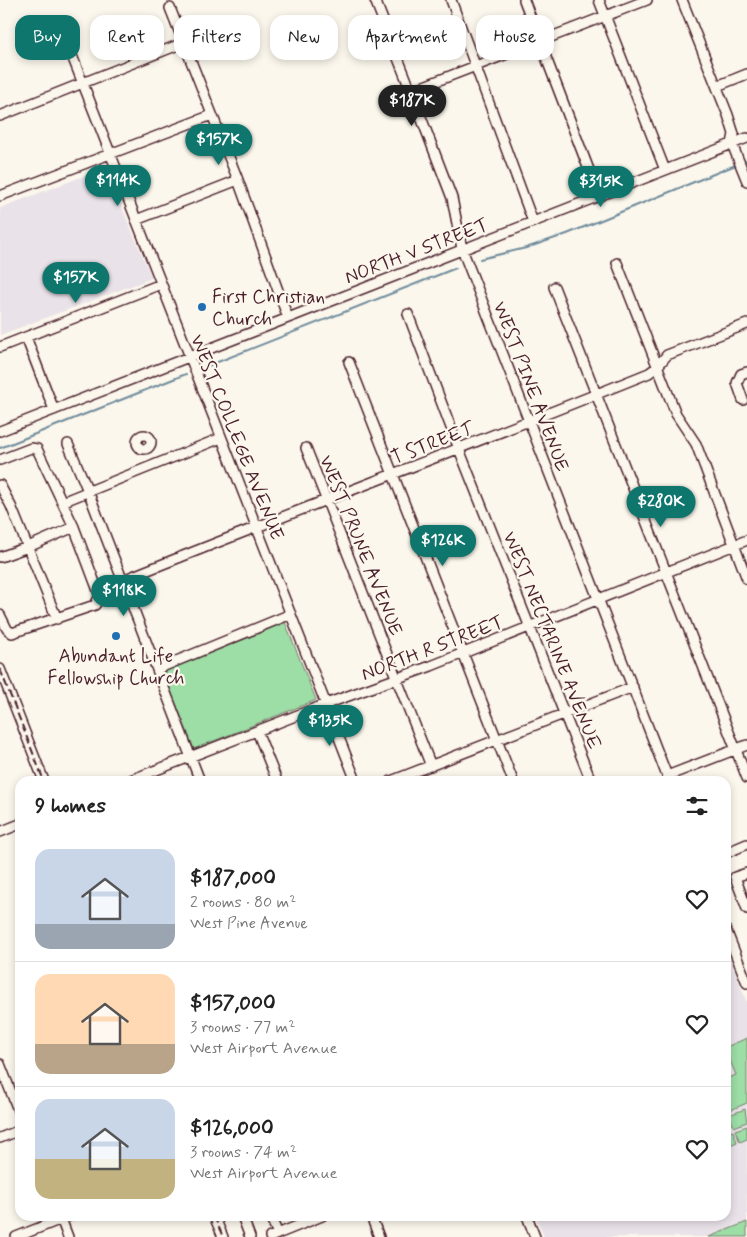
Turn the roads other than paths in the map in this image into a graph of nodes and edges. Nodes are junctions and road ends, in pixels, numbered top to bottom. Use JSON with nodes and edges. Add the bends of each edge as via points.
{"nodes":[{"id":1,"x":375,"y":0,"type":"edge"},
{"id":2,"x":451,"y":0,"type":"edge"},
{"id":3,"x":524,"y":0,"type":"edge"},
{"id":4,"x":600,"y":0,"type":"edge"},
{"id":5,"x":647,"y":0,"type":"edge"},
{"id":6,"x":682,"y":0,"type":"edge"},
{"id":7,"x":170,"y":8,"type":"dead end"},
{"id":8,"x":530,"y":15,"type":"edge"},
{"id":9,"x":606,"y":16,"type":"junction"},
{"id":10,"x":174,"y":19,"type":"edge"},
{"id":11,"x":554,"y":36,"type":"edge"},
{"id":12,"x":174,"y":47,"type":"edge"},
{"id":13,"x":73,"y":60,"type":"edge"},
{"id":14,"x":190,"y":60,"type":"edge"},
{"id":15,"x":491,"y":60,"type":"edge"},
{"id":16,"x":547,"y":60,"type":"edge"},
{"id":17,"x":475,"y":66,"type":"junction"},
{"id":18,"x":747,"y":74,"type":"edge"},
{"id":19,"x":82,"y":83,"type":"junction"},
{"id":20,"x":717,"y":86,"type":"junction"},
{"id":21,"x":411,"y":91,"type":"junction"},
{"id":22,"x":212,"y":115,"type":"junction"},
{"id":23,"x":0,"y":116,"type":"edge"},
{"id":24,"x":747,"y":138,"type":"edge"},
{"id":25,"x":734,"y":148,"type":"junction"},
{"id":26,"x":110,"y":154,"type":"junction"},
{"id":27,"x":665,"y":170,"type":"junction"},
{"id":28,"x":238,"y":180,"type":"junction"},
{"id":29,"x":747,"y":181,"type":"edge"},
{"id":30,"x":0,"y":196,"type":"edge"},
{"id":31,"x":599,"y":196,"type":"junction"},
{"id":32,"x":136,"y":220,"type":"junction"},
{"id":33,"x":533,"y":222,"type":"junction"},
{"id":34,"x":462,"y":250,"type":"junction"},
{"id":35,"x":617,"y":263,"type":"dead end"},
{"id":36,"x":161,"y":284,"type":"junction"},
{"id":37,"x":554,"y":286,"type":"dead end"},
{"id":38,"x":408,"y":314,"type":"dead end"},
{"id":39,"x":288,"y":318,"type":"junction"},
{"id":40,"x":747,"y":324,"type":"edge"},
{"id":41,"x":26,"y":337,"type":"junction"},
{"id":42,"x":0,"y":347,"type":"edge"},
{"id":43,"x":189,"y":357,"type":"junction"},
{"id":44,"x":349,"y":362,"type":"dead end"},
{"id":45,"x":657,"y":367,"type":"junction"},
{"id":46,"x":747,"y":372,"type":"edge"},
{"id":47,"x":596,"y":394,"type":"junction"},
{"id":48,"x":743,"y":400,"type":"dead end"},
{"id":49,"x":54,"y":410,"type":"junction"},
{"id":50,"x":528,"y":422,"type":"junction"},
{"id":51,"x":0,"y":431,"type":"edge"},
{"id":52,"x":221,"y":438,"type":"junction"},
{"id":53,"x":68,"y":444,"type":"dead end"},
{"id":54,"x":147,"y":448,"type":"dead end"},
{"id":55,"x":306,"y":448,"type":"dead end"},
{"id":56,"x":459,"y":448,"type":"junction"},
{"id":57,"x":0,"y":460,"type":"edge"},
{"id":58,"x":154,"y":466,"type":"junction"},
{"id":59,"x":393,"y":475,"type":"junction"},
{"id":60,"x":0,"y":485,"type":"edge"},
{"id":61,"x":88,"y":491,"type":"junction"},
{"id":62,"x":327,"y":500,"type":"junction"},
{"id":63,"x":62,"y":502,"type":"junction"},
{"id":64,"x":256,"y":526,"type":"junction"},
{"id":65,"x":74,"y":527,"type":"junction"},
{"id":66,"x":747,"y":540,"type":"edge"},
{"id":67,"x":734,"y":545,"type":"junction"},
{"id":68,"x":28,"y":547,"type":"junction"},
{"id":69,"x":0,"y":557,"type":"edge"},
{"id":70,"x":666,"y":573,"type":"junction"},
{"id":71,"x":747,"y":579,"type":"edge"},
{"id":72,"x":122,"y":580,"type":"junction"},
{"id":73,"x":598,"y":599,"type":"junction"},
{"id":74,"x":291,"y":614,"type":"junction"},
{"id":75,"x":0,"y":615,"type":"edge"},
{"id":76,"x":57,"y":619,"type":"junction"},
{"id":77,"x":530,"y":626,"type":"junction"},
{"id":78,"x":463,"y":652,"type":"junction"},
{"id":79,"x":0,"y":670,"type":"edge"},
{"id":80,"x":157,"y":670,"type":"junction"},
{"id":81,"x":397,"y":678,"type":"junction"},
{"id":82,"x":633,"y":687,"type":"junction"},
{"id":83,"x":326,"y":704,"type":"junction"},
{"id":84,"x":564,"y":714,"type":"junction"},
{"id":85,"x":257,"y":731,"type":"junction"},
{"id":86,"x":497,"y":740,"type":"junction"},
{"id":87,"x":747,"y":745,"type":"edge"},
{"id":88,"x":736,"y":750,"type":"junction"},
{"id":89,"x":190,"y":756,"type":"junction"},
{"id":90,"x":431,"y":766,"type":"junction"},
{"id":91,"x":42,"y":776,"type":"edge"},
{"id":92,"x":140,"y":776,"type":"edge"},
{"id":93,"x":198,"y":776,"type":"edge"},
{"id":94,"x":275,"y":776,"type":"edge"},
{"id":95,"x":354,"y":776,"type":"edge"},
{"id":96,"x":404,"y":776,"type":"edge"},
{"id":97,"x":510,"y":776,"type":"edge"},
{"id":98,"x":589,"y":776,"type":"edge"},
{"id":99,"x":667,"y":776,"type":"edge"},
{"id":100,"x":675,"y":776,"type":"edge"},
{"id":101,"x":747,"y":778,"type":"edge"},
{"id":102,"x":15,"y":826,"type":"edge"},
{"id":103,"x":0,"y":832,"type":"edge"},
{"id":104,"x":747,"y":844,"type":"edge"},
{"id":105,"x":731,"y":851,"type":"edge"},
{"id":106,"x":747,"y":873,"type":"edge"},
{"id":107,"x":747,"y":909,"type":"edge"},
{"id":108,"x":731,"y":943,"type":"edge"},
{"id":109,"x":747,"y":983,"type":"edge"},
{"id":110,"x":0,"y":1064,"type":"edge"},
{"id":111,"x":15,"y":1102,"type":"edge"},
{"id":112,"x":15,"y":1132,"type":"edge"},
{"id":113,"x":0,"y":1138,"type":"edge"},
{"id":114,"x":54,"y":1221,"type":"edge"},
{"id":115,"x":64,"y":1221,"type":"edge"},
{"id":116,"x":216,"y":1221,"type":"edge"},
{"id":117,"x":244,"y":1221,"type":"edge"},
{"id":118,"x":271,"y":1221,"type":"edge"},
{"id":119,"x":303,"y":1221,"type":"edge"},
{"id":120,"x":373,"y":1221,"type":"edge"},
{"id":121,"x":529,"y":1221,"type":"edge"},
{"id":122,"x":274,"y":1235,"type":"edge"},
{"id":123,"x":16,"y":1237,"type":"edge"},
{"id":124,"x":68,"y":1237,"type":"edge"},
{"id":125,"x":223,"y":1237,"type":"edge"},
{"id":126,"x":250,"y":1237,"type":"edge"},
{"id":127,"x":380,"y":1237,"type":"edge"},
{"id":128,"x":534,"y":1237,"type":"edge"}],
"edges":[{"from":1,"to":21,"type":"street","name":"WEST PINE AVENUE"},
{"from":2,"to":17,"type":"street"},
{"from":3,"to":8,"type":"street"},
{"from":4,"to":9,"type":"street"},
{"from":5,"to":9,"type":"street"},
{"from":6,"to":20,"type":"street"},
{"from":7,"to":10,"type":"street"},
{"from":9,"to":11,"type":"street"},
{"from":9,"to":27,"type":"street"},
{"from":12,"to":19,"type":"street"},
{"from":13,"to":19,"type":"street","name":"WEST COLLEGE AVENUE"},
{"from":14,"to":22,"type":"street"},
{"from":15,"to":17,"type":"street"},
{"from":16,"to":31,"type":"street"},
{"from":17,"to":21,"type":"street"},
{"from":17,"to":33,"type":"street"},
{"from":18,"to":20,"type":"street"},
{"from":19,"to":23,"type":"street"},
{"from":19,"to":26,"type":"street","name":"WEST COLLEGE AVENUE"},
{"from":20,"to":25,"type":"street","via":[[734,134]]},
{"from":21,"to":34,"type":"street","name":"WEST PINE AVENUE","via":[[452,198]]},
{"from":22,"to":26,"type":"street"},
{"from":22,"to":28,"type":"street"},
{"from":24,"to":25,"type":"street","name":"NORTH V STREET"},
{"from":25,"to":27,"type":"street","name":"NORTH V STREET"},
{"from":25,"to":29,"type":"street"},
{"from":26,"to":30,"type":"street"},
{"from":26,"to":32,"type":"street","name":"WEST COLLEGE AVENUE"},
{"from":27,"to":31,"type":"street","name":"NORTH V STREET"},
{"from":28,"to":32,"type":"street"},
{"from":28,"to":39,"type":"street"},
{"from":31,"to":33,"type":"street","name":"NORTH V STREET"},
{"from":32,"to":36,"type":"street","name":"WEST COLLEGE AVENUE"},
{"from":33,"to":34,"type":"street","name":"NORTH V STREET"},
{"from":34,"to":39,"type":"street","name":"NORTH V STREET"},
{"from":34,"to":50,"type":"street","name":"WEST PINE AVENUE"},
{"from":35,"to":45,"type":"street"},
{"from":36,"to":41,"type":"street"},
{"from":36,"to":43,"type":"street","name":"WEST COLLEGE AVENUE"},
{"from":37,"to":47,"type":"street"},
{"from":38,"to":56,"type":"street","name":"WEST NECTARINE AVENUE"},
{"from":39,"to":43,"type":"street","name":"NORTH V STREET"},
{"from":40,"to":45,"type":"street","name":"T STREET","via":[[667,355]]},
{"from":41,"to":42,"type":"street"},
{"from":41,"to":49,"type":"street"},
{"from":43,"to":49,"type":"street","name":"NORTH V STREET"},
{"from":43,"to":52,"type":"street","name":"WEST COLLEGE AVENUE"},
{"from":44,"to":59,"type":"street"},
{"from":45,"to":47,"type":"street","name":"T STREET"},
{"from":45,"to":67,"type":"street","via":[[676,414],[696,444]]},
{"from":46,"to":48,"type":"street","via":[[741,374],[737,383]]},
{"from":47,"to":50,"type":"street","name":"T STREET"},
{"from":47,"to":70,"type":"street"},
{"from":49,"to":51,"type":"street","name":"NORTH V STREET"},
{"from":50,"to":56,"type":"street","name":"T STREET"},
{"from":50,"to":73,"type":"street","name":"WEST PINE AVENUE"},
{"from":52,"to":58,"type":"street"},
{"from":52,"to":64,"type":"street","name":"WEST COLLEGE AVENUE"},
{"from":53,"to":61,"type":"street"},
{"from":54,"to":58,"type":"street"},
{"from":55,"to":62,"type":"street","name":"WEST PRUNE AVENUE"},
{"from":56,"to":59,"type":"street","name":"T STREET"},
{"from":56,"to":77,"type":"street","name":"WEST NECTARINE AVENUE"},
{"from":57,"to":63,"type":"street","via":[[31,448],[37,449]]},
{"from":58,"to":61,"type":"street"},
{"from":59,"to":62,"type":"street","name":"T STREET"},
{"from":59,"to":78,"type":"street"},
{"from":60,"to":68,"type":"street"},
{"from":61,"to":63,"type":"street"},
{"from":61,"to":72,"type":"street"},
{"from":62,"to":64,"type":"street","name":"T STREET"},
{"from":62,"to":81,"type":"street","name":"WEST PRUNE AVENUE"},
{"from":63,"to":65,"type":"street"},
{"from":64,"to":72,"type":"street","name":"T STREET"},
{"from":64,"to":74,"type":"street","name":"WEST COLLEGE AVENUE"},
{"from":65,"to":68,"type":"street"},
{"from":65,"to":76,"type":"street","via":[[100,596],[95,605]]},
{"from":66,"to":67,"type":"street","name":"NORTH R STREET"},
{"from":67,"to":70,"type":"street","name":"NORTH R STREET"},
{"from":67,"to":71,"type":"street"},
{"from":68,"to":69,"type":"street"},
{"from":68,"to":76,"type":"street"},
{"from":70,"to":73,"type":"street","name":"NORTH R STREET"},
{"from":70,"to":88,"type":"street"},
{"from":72,"to":80,"type":"street"},
{"from":73,"to":77,"type":"street","name":"NORTH R STREET"},
{"from":73,"to":82,"type":"street","name":"WEST PINE AVENUE"},
{"from":74,"to":80,"type":"street"},
{"from":74,"to":83,"type":"street","name":"WEST COLLEGE AVENUE"},
{"from":75,"to":76,"type":"street","via":[[12,634]]},
{"from":77,"to":78,"type":"street","name":"NORTH R STREET"},
{"from":77,"to":84,"type":"street","name":"WEST NECTARINE AVENUE"},
{"from":78,"to":81,"type":"street","name":"NORTH R STREET"},
{"from":78,"to":86,"type":"street"},
{"from":79,"to":91,"type":"street"},
{"from":80,"to":89,"type":"street"},
{"from":81,"to":83,"type":"street","name":"NORTH R STREET"},
{"from":81,"to":90,"type":"street","name":"WEST PRUNE AVENUE"},
{"from":82,"to":84,"type":"street"},
{"from":82,"to":99,"type":"street","name":"WEST PINE AVENUE"},
{"from":83,"to":85,"type":"street","name":"NORTH R STREET"},
{"from":83,"to":95,"type":"street","name":"WEST COLLEGE AVENUE"},
{"from":84,"to":86,"type":"street"},
{"from":84,"to":98,"type":"street","name":"WEST NECTARINE AVENUE"},
{"from":85,"to":89,"type":"street","name":"NORTH R STREET"},
{"from":85,"to":94,"type":"street"},
{"from":86,"to":90,"type":"street"},
{"from":86,"to":97,"type":"street"},
{"from":87,"to":88,"type":"street"},
{"from":88,"to":100,"type":"street"},
{"from":88,"to":101,"type":"street"},
{"from":89,"to":92,"type":"street","name":"NORTH R STREET"},
{"from":89,"to":93,"type":"street"},
{"from":90,"to":96,"type":"street"},
{"from":102,"to":103,"type":"street"},
{"from":104,"to":105,"type":"street"},
{"from":106,"to":107,"type":"street","via":[[735,878]]},
{"from":108,"to":109,"type":"street"},
{"from":110,"to":111,"type":"street"},
{"from":112,"to":113,"type":"street"},
{"from":114,"to":123,"type":"street"},
{"from":115,"to":124,"type":"street"},
{"from":116,"to":125,"type":"street"},
{"from":117,"to":126,"type":"street"},
{"from":118,"to":122,"type":"street"},
{"from":119,"to":122,"type":"street"},
{"from":120,"to":127,"type":"street"},
{"from":121,"to":128,"type":"street"}]}
